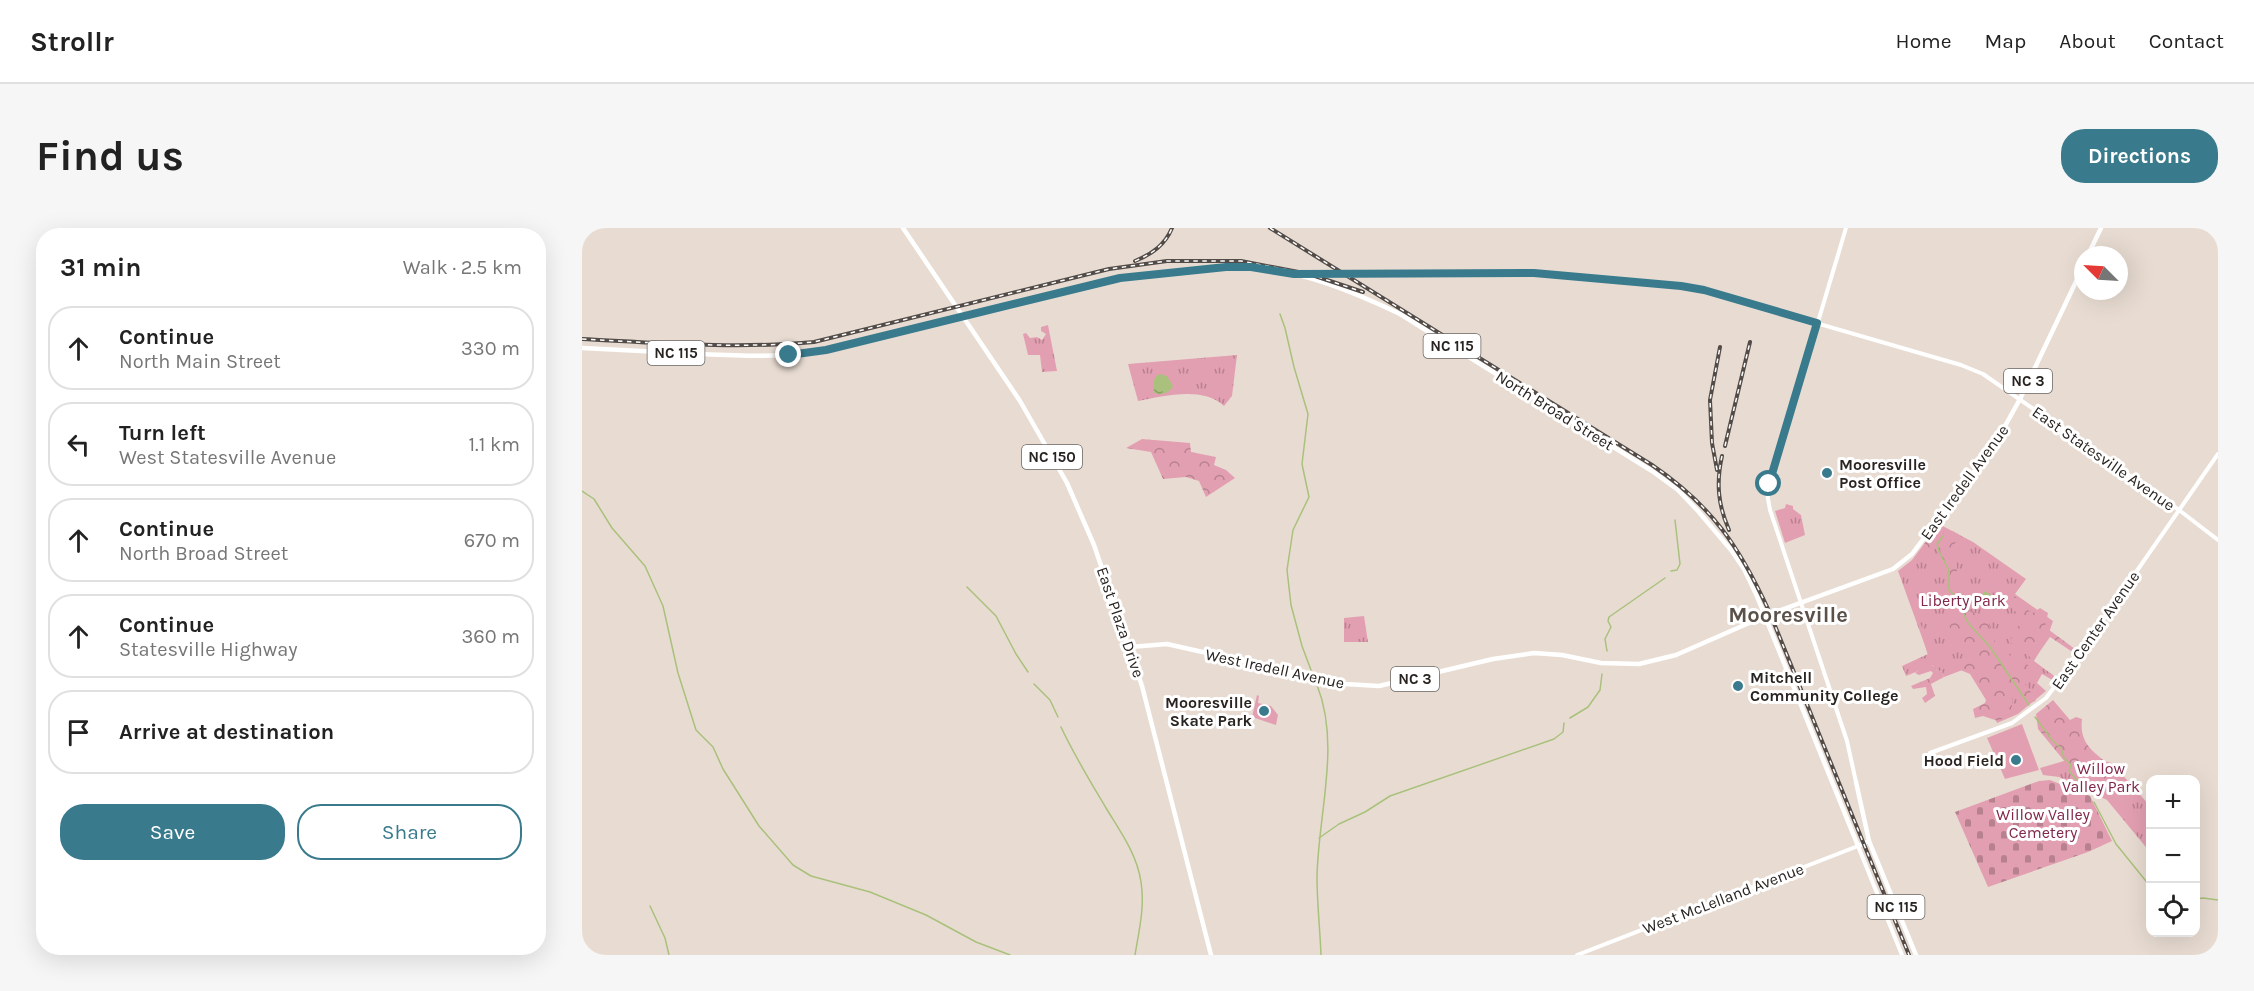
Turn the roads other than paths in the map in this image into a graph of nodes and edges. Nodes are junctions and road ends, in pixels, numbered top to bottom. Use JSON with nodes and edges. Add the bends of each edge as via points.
{"nodes":[{"id":1,"x":903,"y":228,"type":"edge"},
{"id":2,"x":1846,"y":228,"type":"edge"},
{"id":3,"x":2101,"y":228,"type":"edge"},
{"id":4,"x":2092,"y":246,"type":"edge"},
{"id":5,"x":1294,"y":274,"type":"junction"},
{"id":6,"x":2074,"y":286,"type":"edge"},
{"id":7,"x":964,"y":317,"type":"junction"},
{"id":8,"x":1817,"y":323,"type":"junction"},
{"id":9,"x":582,"y":348,"type":"edge"},
{"id":10,"x":2020,"y":399,"type":"junction"},
{"id":11,"x":2218,"y":454,"type":"edge"},
{"id":12,"x":2179,"y":510,"type":"junction"},
{"id":13,"x":2218,"y":540,"type":"edge"},
{"id":14,"x":1801,"y":602,"type":"junction"},
{"id":15,"x":1765,"y":616,"type":"junction"},
{"id":16,"x":1130,"y":647,"type":"junction"},
{"id":17,"x":1930,"y":753,"type":"dead end"},
{"id":18,"x":1856,"y":782,"type":"joint"},
{"id":19,"x":1869,"y":841,"type":"junction"},
{"id":20,"x":1858,"y":846,"type":"junction"},
{"id":21,"x":1211,"y":955,"type":"edge"},
{"id":22,"x":1577,"y":955,"type":"edge"},
{"id":23,"x":1902,"y":955,"type":"edge"},
{"id":24,"x":1916,"y":955,"type":"edge"}],
"edges":[{"from":1,"to":7,"type":"main road","number":"NC 150"},
{"from":2,"to":8,"type":"street"},
{"from":3,"to":4,"type":"main road"},
{"from":5,"to":7,"type":"main road","name":"North Broad Street","number":"NC 115","via":[[1226,267],[1120,278]]},
{"from":5,"to":8,"type":"street","name":"East Statesville Avenue","via":[[1534,273],[1671,285],[1704,290]]},
{"from":5,"to":15,"type":"main road","name":"North Broad Street","number":"NC 115","via":[[1365,297],[1400,314],[1666,480],[1731,550]]},
{"from":6,"to":10,"type":"main road","name":"East Iredell Avenue","number":"NC 3"},
{"from":7,"to":9,"type":"main road","number":"NC 115","via":[[799,354],[756,357]]},
{"from":7,"to":16,"type":"main road","name":"East Plaza Drive","number":"NC 150","via":[[1067,483],[1094,544]]},
{"from":8,"to":10,"type":"street","name":"East Statesville Avenue","via":[[1975,370]]},
{"from":8,"to":14,"type":"street","via":[[1767,493]]},
{"from":10,"to":12,"type":"street","name":"East Statesville Avenue"},
{"from":10,"to":14,"type":"main road","name":"East Iredell Avenue","number":"NC 3","via":[[1995,444],[1906,561]]},
{"from":11,"to":12,"type":"street","name":"East Center Avenue"},
{"from":12,"to":13,"type":"street","name":"East Statesville Avenue"},
{"from":12,"to":17,"type":"street","name":"East Center Avenue","via":[[2046,698],[2012,723]]},
{"from":14,"to":15,"type":"main road","name":"West Iredell Avenue","number":"NC 3"},
{"from":14,"to":18,"type":"street","via":[[1847,741]]},
{"from":15,"to":16,"type":"main road","name":"West Iredell Avenue","number":"NC 3","via":[[1676,655],[1648,662],[1611,664],[1534,653],[1379,686],[1344,684],[1167,644]]},
{"from":15,"to":20,"type":"main road","name":"North Broad Street","number":"NC 115"},
{"from":16,"to":21,"type":"main road","name":"East Plaza Drive","number":"NC 150"},
{"from":18,"to":19,"type":"main road","number":"NC 115"},
{"from":19,"to":20,"type":"main road","name":"West McLelland Avenue"},
{"from":19,"to":24,"type":"main road","number":"NC 115"},
{"from":20,"to":22,"type":"street","name":"West McLelland Avenue"},
{"from":20,"to":23,"type":"street"}]}
